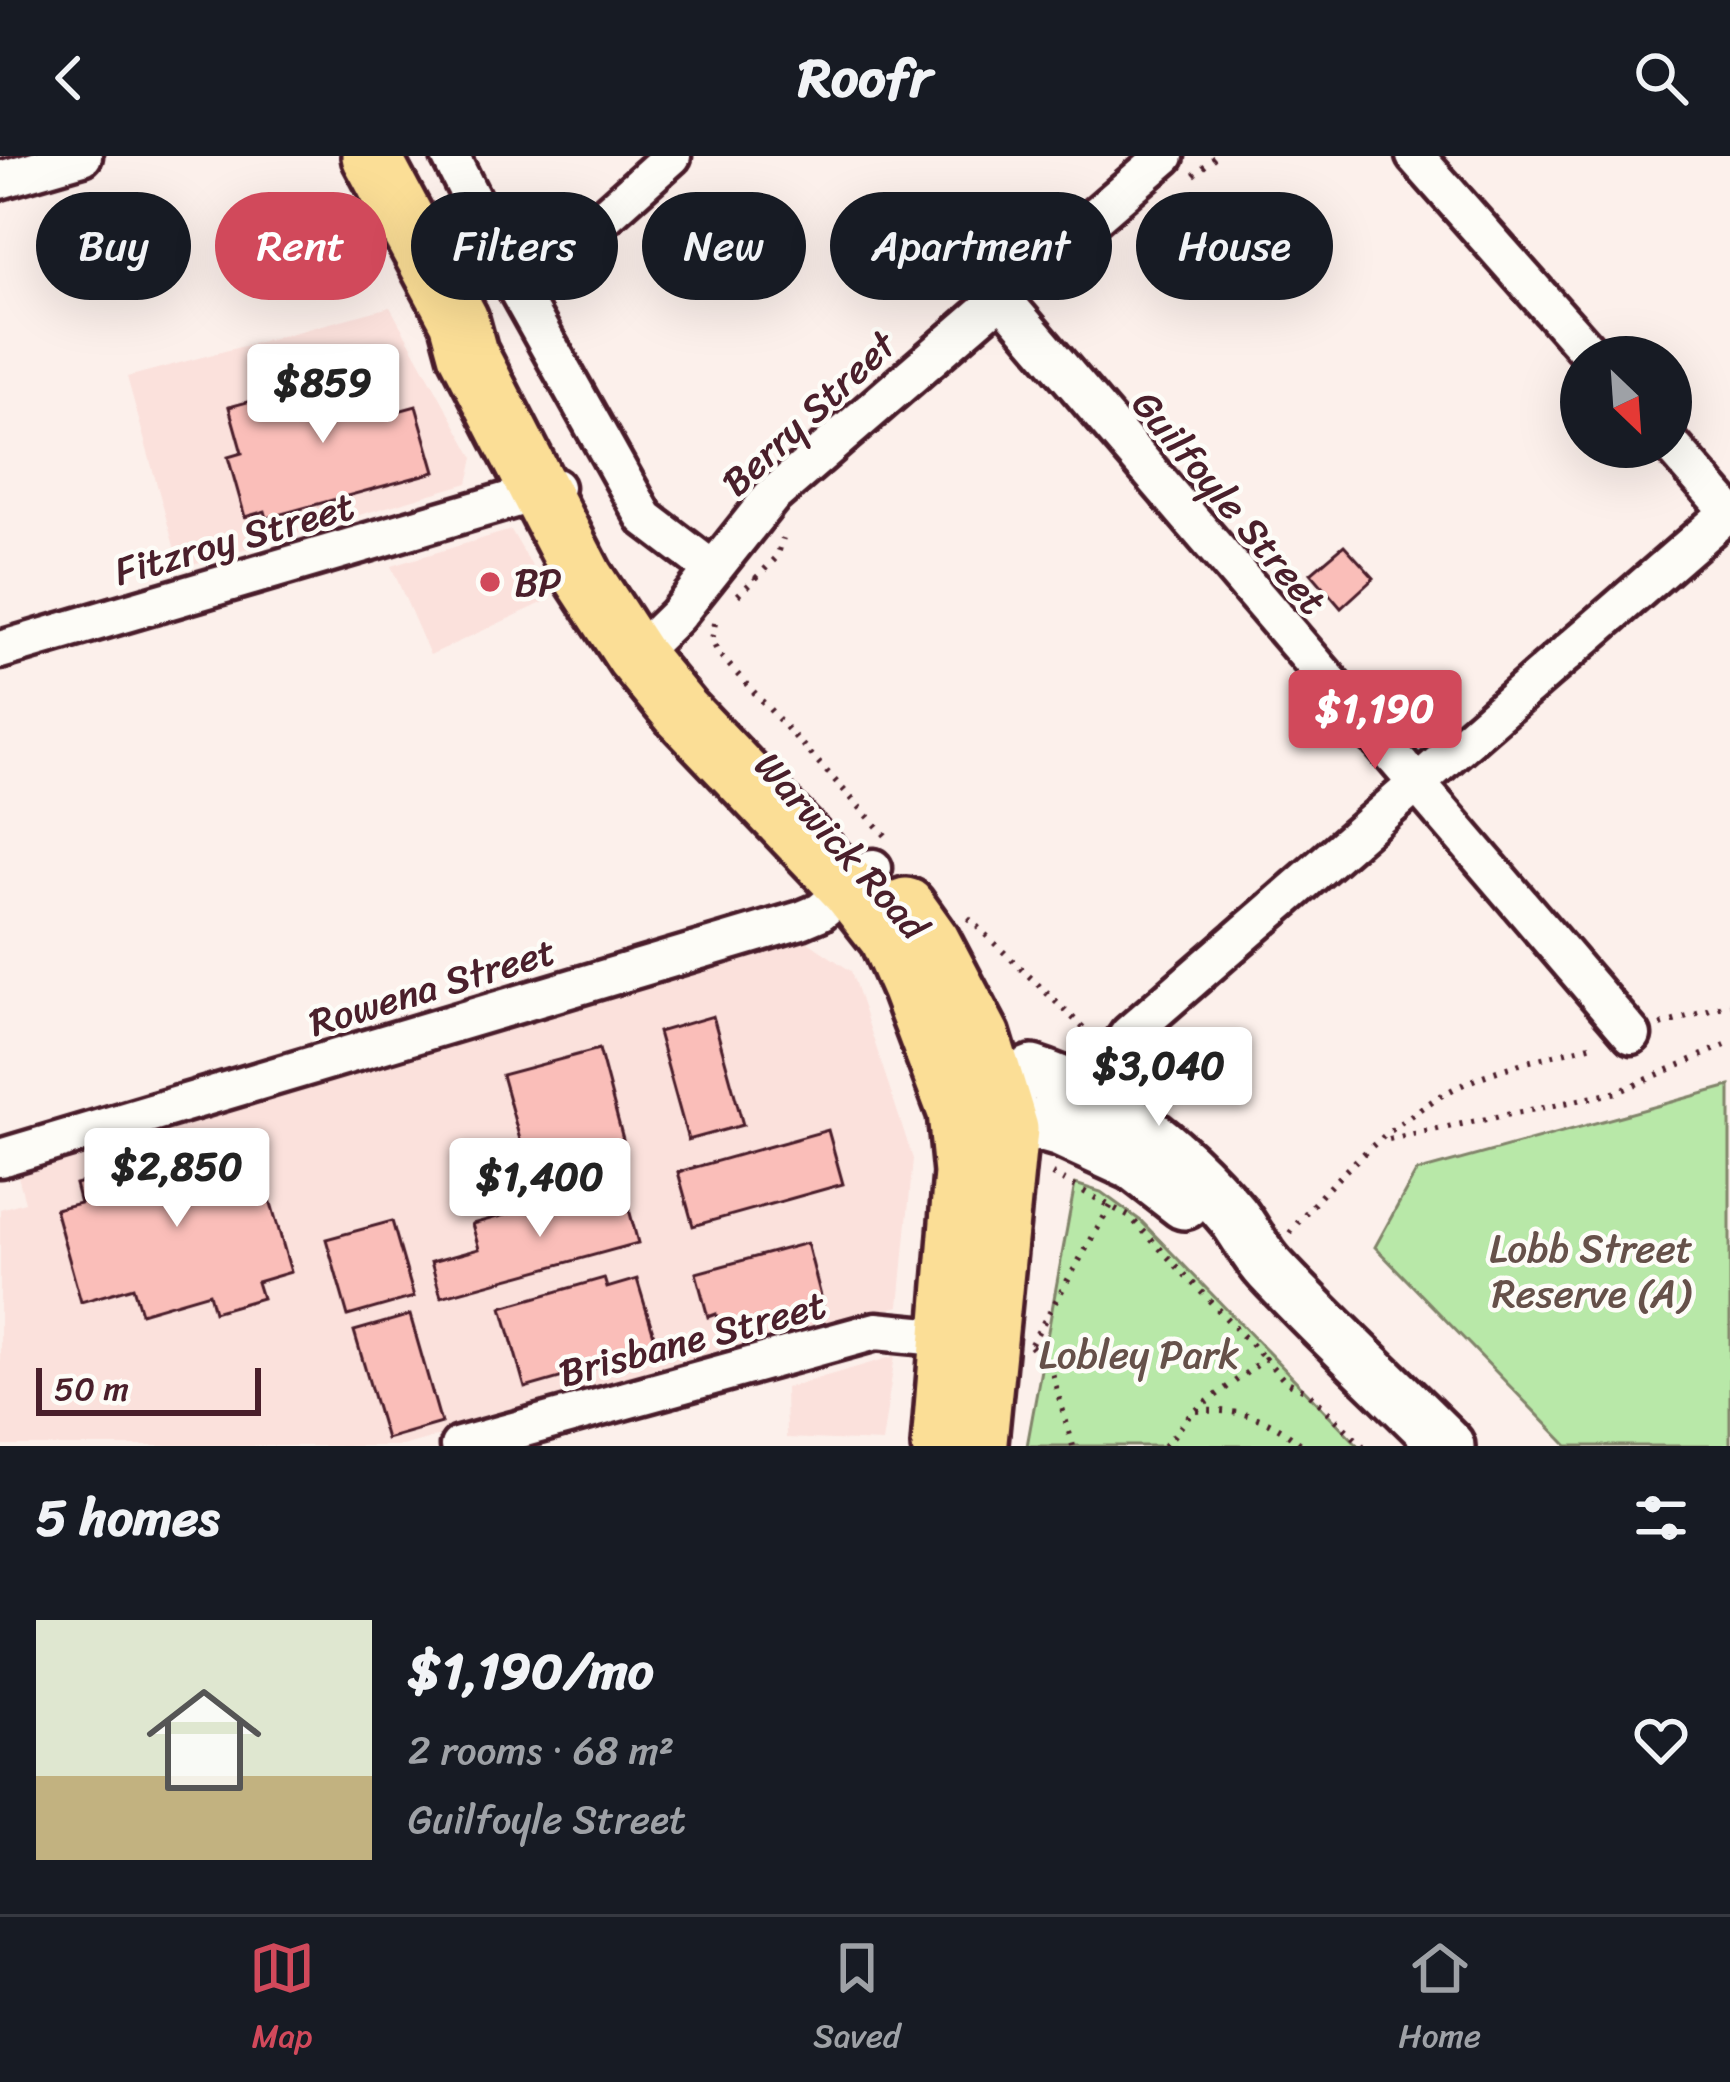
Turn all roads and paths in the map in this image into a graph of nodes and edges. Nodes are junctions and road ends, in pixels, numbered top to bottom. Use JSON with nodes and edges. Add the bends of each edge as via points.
{"nodes":[{"id":1,"x":83,"y":156,"type":"edge"},
{"id":2,"x":371,"y":156,"type":"edge"},
{"id":3,"x":450,"y":156,"type":"edge"},
{"id":4,"x":672,"y":156,"type":"edge"},
{"id":5,"x":1165,"y":156,"type":"edge"},
{"id":6,"x":1415,"y":156,"type":"edge"},
{"id":7,"x":0,"y":180,"type":"edge"},
{"id":8,"x":468,"y":192,"type":"edge"},
{"id":9,"x":1112,"y":201,"type":"edge"},
{"id":10,"x":618,"y":204,"type":"edge"},
{"id":11,"x":523,"y":300,"type":"edge"},
{"id":12,"x":995,"y":300,"type":"edge"},
{"id":13,"x":1003,"y":300,"type":"edge"},
{"id":14,"x":1574,"y":336,"type":"edge"},
{"id":15,"x":1691,"y":468,"type":"edge"},
{"id":16,"x":549,"y":489,"type":"junction"},
{"id":17,"x":1730,"y":512,"type":"edge"},
{"id":18,"x":712,"y":569,"type":"junction"},
{"id":19,"x":646,"y":646,"type":"junction"},
{"id":20,"x":0,"y":650,"type":"edge"},
{"id":21,"x":1415,"y":785,"type":"junction"},
{"id":22,"x":862,"y":879,"type":"junction"},
{"id":23,"x":1730,"y":1004,"type":"edge"},
{"id":24,"x":1632,"y":1035,"type":"junction"},
{"id":25,"x":1730,"y":1043,"type":"edge"},
{"id":26,"x":1088,"y":1092,"type":"junction"},
{"id":27,"x":1001,"y":1124,"type":"junction"},
{"id":28,"x":1384,"y":1141,"type":"junction"},
{"id":29,"x":0,"y":1158,"type":"edge"},
{"id":30,"x":1111,"y":1206,"type":"junction"},
{"id":31,"x":1266,"y":1265,"type":"junction"},
{"id":32,"x":949,"y":1338,"type":"junction"},
{"id":33,"x":1030,"y":1346,"type":"junction"},
{"id":34,"x":1265,"y":1359,"type":"junction"},
{"id":35,"x":1022,"y":1364,"type":"dead end"},
{"id":36,"x":1194,"y":1411,"type":"junction"},
{"id":37,"x":459,"y":1446,"type":"edge"},
{"id":38,"x":941,"y":1446,"type":"edge"},
{"id":39,"x":978,"y":1446,"type":"edge"},
{"id":40,"x":1072,"y":1446,"type":"edge"},
{"id":41,"x":1165,"y":1446,"type":"edge"},
{"id":42,"x":1304,"y":1446,"type":"edge"},
{"id":43,"x":1363,"y":1446,"type":"edge"},
{"id":44,"x":1448,"y":1446,"type":"edge"}],
"edges":[{"from":1,"to":7,"type":"street"},
{"from":2,"to":16,"type":"main road","name":"Warwick Road","via":[[459,320],[479,340]]},
{"from":3,"to":8,"type":"street"},
{"from":4,"to":10,"type":"street"},
{"from":5,"to":9,"type":"street","name":"Berry Street"},
{"from":6,"to":14,"type":"street"},
{"from":11,"to":18,"type":"street","via":[[645,518]]},
{"from":12,"to":18,"type":"street","name":"Berry Street","via":[[771,497]]},
{"from":13,"to":21,"type":"street","name":"Guilfoyle Street"},
{"from":15,"to":17,"type":"street"},
{"from":16,"to":19,"type":"main road","name":"Warwick Road","via":[[584,578]]},
{"from":16,"to":20,"type":"street","name":"Fitzroy Street"},
{"from":17,"to":21,"type":"street"},
{"from":18,"to":19,"type":"street","name":"Berry Street"},
{"from":19,"to":22,"type":"main road","name":"Warwick Road"},
{"from":21,"to":24,"type":"street","name":"Guilfoyle Street"},
{"from":21,"to":26,"type":"street","via":[[1129,1034]]},
{"from":22,"to":27,"type":"main road","name":"Warwick Road","via":[[887,937]]},
{"from":22,"to":29,"type":"street","name":"Rowena Street","via":[[801,920]]},
{"from":23,"to":24,"type":"path"},
{"from":24,"to":28,"type":"path","via":[[1465,1083],[1422,1106]]},
{"from":25,"to":28,"type":"path","via":[[1618,1092]]},
{"from":26,"to":27,"type":"main road","via":[[1032,1072]]},
{"from":26,"to":31,"type":"main road","via":[[1156,1138],[1233,1216]]},
{"from":27,"to":30,"type":"path"},
{"from":27,"to":31,"type":"main road","via":[[1040,1125],[1135,1165]]},
{"from":27,"to":32,"type":"main road","name":"Warwick Road","via":[[963,1173]]},
{"from":27,"to":39,"type":"main road","name":"Warwick Road"},
{"from":28,"to":31,"type":"path","via":[[1316,1198]]},
{"from":30,"to":33,"type":"path"},
{"from":30,"to":34,"type":"path","via":[[1130,1216]]},
{"from":31,"to":44,"type":"main road"},
{"from":32,"to":37,"type":"street","name":"Brisbane Street","via":[[876,1330]]},
{"from":32,"to":38,"type":"main road","name":"Warwick Road"},
{"from":33,"to":35,"type":"path"},
{"from":33,"to":40,"type":"path","via":[[1051,1369]]},
{"from":34,"to":36,"type":"path"},
{"from":34,"to":43,"type":"path"},
{"from":36,"to":41,"type":"path"},
{"from":36,"to":42,"type":"path","via":[[1261,1416]]}]}
